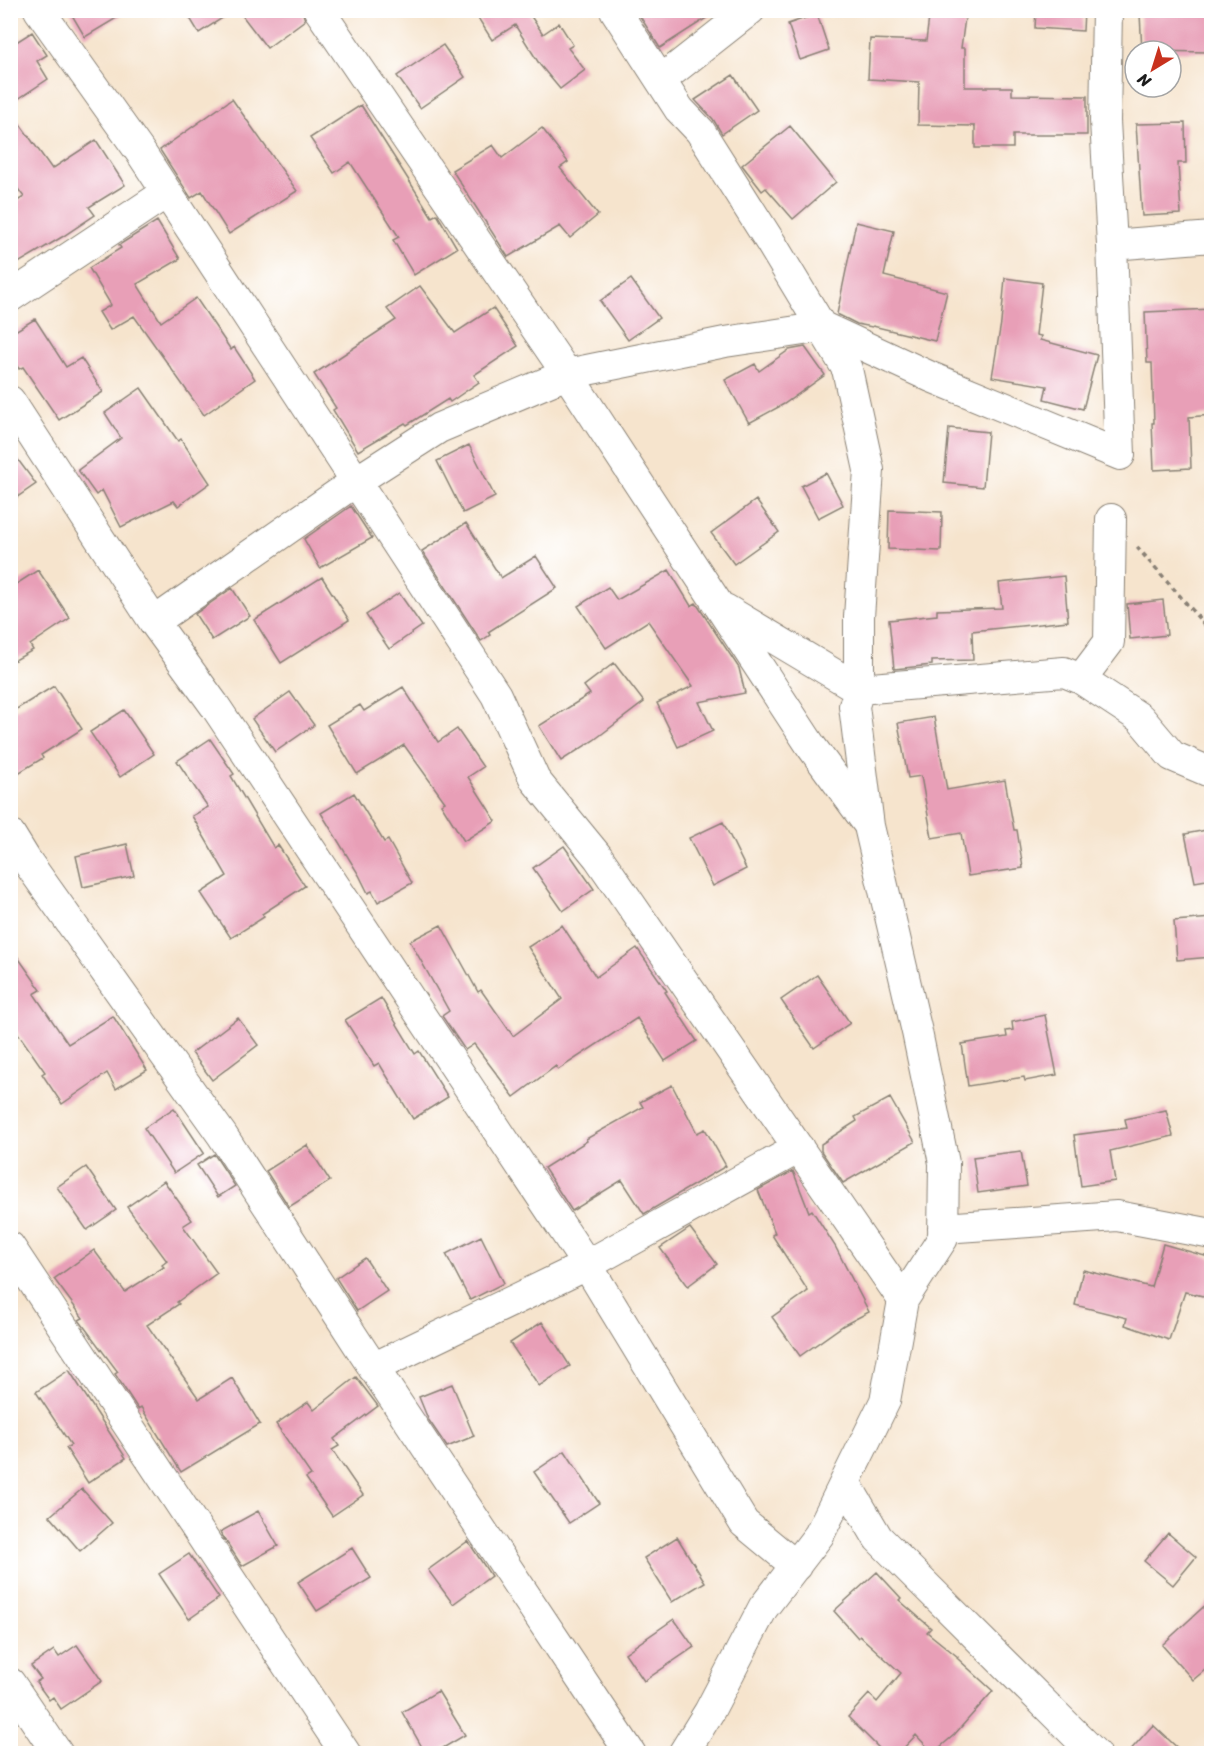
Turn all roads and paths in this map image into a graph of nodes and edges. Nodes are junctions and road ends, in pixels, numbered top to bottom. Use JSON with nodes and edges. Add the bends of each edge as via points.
{"nodes":[{"id":1,"x":39,"y":10,"type":"edge"},
{"id":2,"x":320,"y":10,"type":"edge"},
{"id":3,"x":615,"y":10,"type":"edge"},
{"id":4,"x":750,"y":10,"type":"edge"},
{"id":5,"x":1107,"y":10,"type":"edge"},
{"id":6,"x":661,"y":80,"type":"junction"},
{"id":7,"x":166,"y":193,"type":"junction"},
{"id":8,"x":1212,"y":237,"type":"edge"},
{"id":9,"x":1112,"y":245,"type":"junction"},
{"id":10,"x":10,"y":297,"type":"edge"},
{"id":11,"x":823,"y":327,"type":"junction"},
{"id":12,"x":567,"y":374,"type":"junction"},
{"id":13,"x":10,"y":401,"type":"edge"},
{"id":14,"x":356,"y":482,"type":"junction"},
{"id":15,"x":1111,"y":519,"type":"joint"},
{"id":16,"x":719,"y":605,"type":"junction"},
{"id":17,"x":154,"y":622,"type":"junction"},
{"id":18,"x":1212,"y":633,"type":"edge"},
{"id":19,"x":1081,"y":679,"type":"junction"},
{"id":20,"x":859,"y":688,"type":"junction"},
{"id":21,"x":1212,"y":773,"type":"edge"},
{"id":22,"x":869,"y":826,"type":"junction"},
{"id":23,"x":10,"y":834,"type":"edge"},
{"id":24,"x":799,"y":1148,"type":"junction"},
{"id":25,"x":943,"y":1228,"type":"junction"},
{"id":26,"x":1212,"y":1234,"type":"edge"},
{"id":27,"x":10,"y":1247,"type":"edge"},
{"id":28,"x":587,"y":1265,"type":"junction"},
{"id":29,"x":903,"y":1300,"type":"junction"},
{"id":30,"x":373,"y":1368,"type":"junction"},
{"id":31,"x":845,"y":1482,"type":"junction"},
{"id":32,"x":796,"y":1566,"type":"junction"},
{"id":33,"x":10,"y":1683,"type":"edge"},
{"id":34,"x":58,"y":1754,"type":"edge"},
{"id":35,"x":346,"y":1754,"type":"edge"},
{"id":36,"x":631,"y":1754,"type":"edge"},
{"id":37,"x":682,"y":1754,"type":"edge"},
{"id":38,"x":1095,"y":1754,"type":"edge"}],
"edges":[{"from":1,"to":7,"type":"street"},
{"from":2,"to":12,"type":"street"},
{"from":3,"to":6,"type":"street"},
{"from":4,"to":6,"type":"street"},
{"from":5,"to":9,"type":"street","via":[[1105,121]]},
{"from":6,"to":11,"type":"street","via":[[679,109],[700,131]]},
{"from":7,"to":10,"type":"street"},
{"from":7,"to":14,"type":"street"},
{"from":8,"to":9,"type":"street"},
{"from":9,"to":11,"type":"street","via":[[1120,455],[931,377]]},
{"from":11,"to":12,"type":"street"},
{"from":11,"to":20,"type":"street","via":[[847,369],[868,470]]},
{"from":12,"to":14,"type":"street","via":[[439,428]]},
{"from":12,"to":16,"type":"street"},
{"from":13,"to":17,"type":"street"},
{"from":14,"to":17,"type":"street"},
{"from":14,"to":24,"type":"street","via":[[496,695],[535,780],[598,857]]},
{"from":15,"to":18,"type":"path"},
{"from":15,"to":19,"type":"street","via":[[1109,642]]},
{"from":16,"to":20,"type":"street"},
{"from":16,"to":22,"type":"street","via":[[811,746]]},
{"from":17,"to":28,"type":"street","via":[[215,706]]},
{"from":19,"to":20,"type":"street","via":[[1064,672]]},
{"from":19,"to":21,"type":"street","via":[[1140,718],[1173,756]]},
{"from":20,"to":22,"type":"street","via":[[854,706]]},
{"from":22,"to":25,"type":"street","via":[[944,1163]]},
{"from":23,"to":30,"type":"street","via":[[222,1135]]},
{"from":24,"to":28,"type":"street"},
{"from":24,"to":29,"type":"street"},
{"from":25,"to":26,"type":"street","via":[[1118,1216]]},
{"from":25,"to":29,"type":"street","via":[[943,1238]]},
{"from":27,"to":35,"type":"street"},
{"from":28,"to":30,"type":"street"},
{"from":28,"to":32,"type":"street","via":[[744,1523]]},
{"from":29,"to":31,"type":"street","via":[[885,1401]]},
{"from":30,"to":36,"type":"street"},
{"from":31,"to":32,"type":"street","via":[[819,1535]]},
{"from":31,"to":38,"type":"street","via":[[878,1538]]},
{"from":32,"to":37,"type":"street","via":[[763,1608],[709,1712]]},
{"from":33,"to":34,"type":"street"}]}
